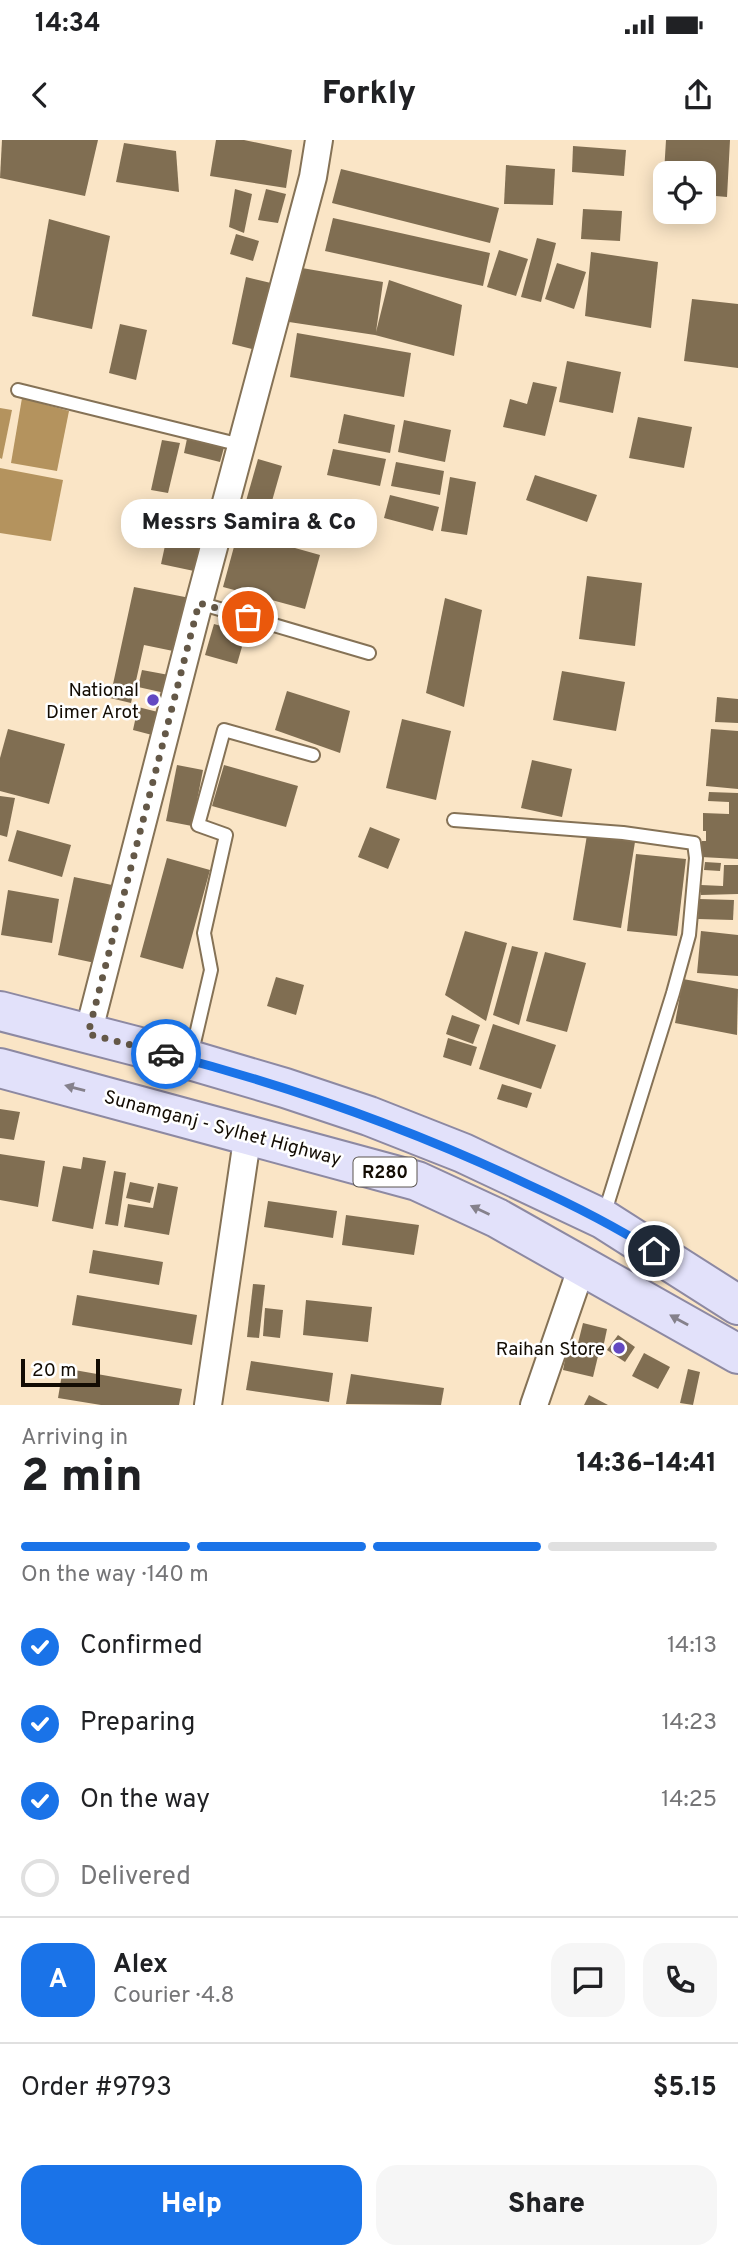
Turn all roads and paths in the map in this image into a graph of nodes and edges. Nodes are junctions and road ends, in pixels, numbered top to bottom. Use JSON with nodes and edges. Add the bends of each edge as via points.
{"nodes":[{"id":1,"x":319,"y":140,"type":"edge"},
{"id":2,"x":18,"y":390,"type":"dead end"},
{"id":3,"x":241,"y":445,"type":"junction"},
{"id":4,"x":199,"y":603,"type":"junction"},
{"id":5,"x":369,"y":653,"type":"dead end"},
{"id":6,"x":313,"y":755,"type":"dead end"},
{"id":7,"x":454,"y":820,"type":"dead end"},
{"id":8,"x":0,"y":1011,"type":"edge"},
{"id":9,"x":88,"y":1034,"type":"junction"},
{"id":10,"x":190,"y":1060,"type":"junction"},
{"id":11,"x":0,"y":1068,"type":"edge"},
{"id":12,"x":248,"y":1133,"type":"junction"},
{"id":13,"x":603,"y":1219,"type":"junction"},
{"id":14,"x":582,"y":1266,"type":"junction"},
{"id":15,"x":738,"y":1305,"type":"edge"},
{"id":16,"x":738,"y":1353,"type":"edge"},
{"id":17,"x":208,"y":1405,"type":"edge"},
{"id":18,"x":534,"y":1405,"type":"edge"}],
"edges":[{"from":1,"to":3,"type":"street"},
{"from":2,"to":3,"type":"lane"},
{"from":3,"to":4,"type":"street"},
{"from":4,"to":5,"type":"lane"},
{"from":4,"to":9,"type":"street"},
{"from":6,"to":10,"type":"lane","via":[[224,730],[198,825],[226,835],[204,933],[211,971]]},
{"from":7,"to":13,"type":"lane","via":[[694,843],[689,935]]},
{"from":8,"to":9,"type":"main road","number":"R280"},
{"from":9,"to":10,"type":"main road","number":"R280"},
{"from":10,"to":13,"type":"main road","number":"R280","via":[[369,1116],[463,1153]]},
{"from":12,"to":11,"type":"main road","name":"Sunamganj - Sylhet Highway","number":"R280","one_way":true},
{"from":14,"to":12,"type":"main road","name":"Sunamganj - Sylhet Highway","number":"R280","one_way":true,"via":[[497,1218],[417,1181]]},
{"from":12,"to":17,"type":"street"},
{"from":13,"to":15,"type":"main road","number":"R280"},
{"from":16,"to":14,"type":"main road","name":"Sunamganj - Sylhet Highway","number":"R280","one_way":true},
{"from":14,"to":18,"type":"street"}]}
